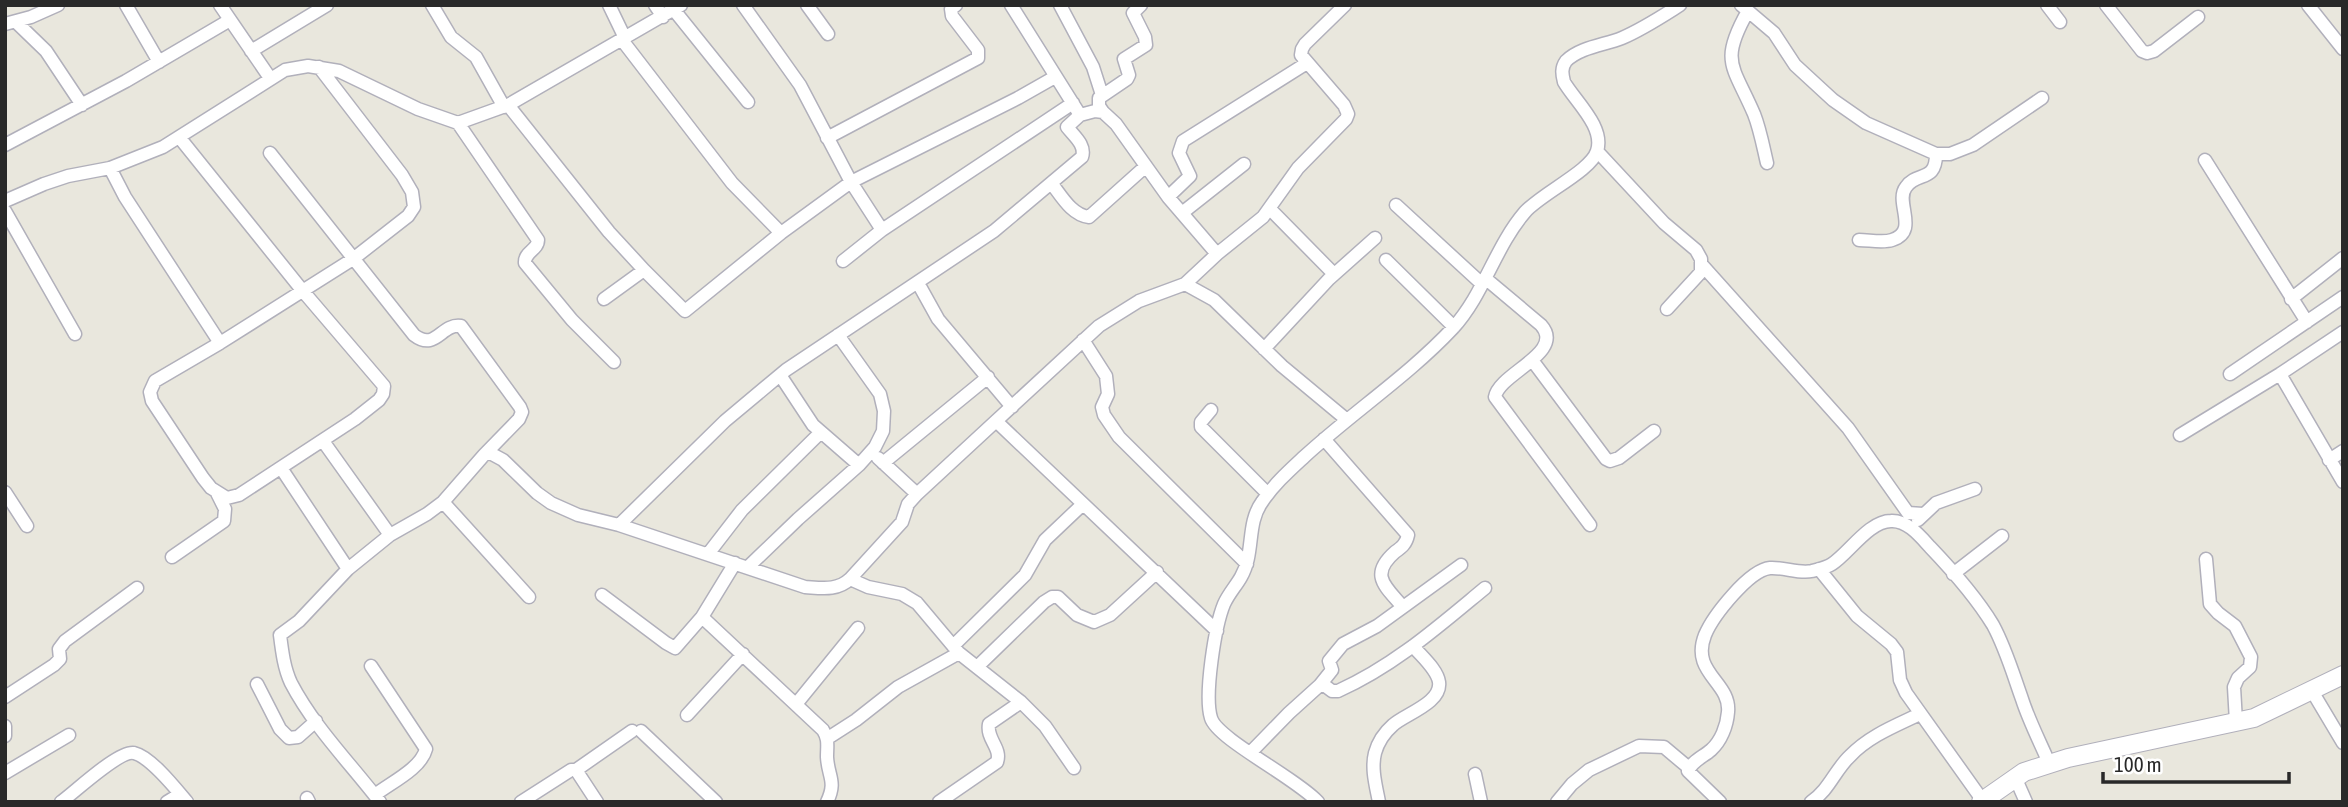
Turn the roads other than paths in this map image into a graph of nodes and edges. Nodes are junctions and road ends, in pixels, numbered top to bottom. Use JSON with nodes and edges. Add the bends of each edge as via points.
{"nodes":[{"id":1,"x":58,"y":5,"type":"edge"},
{"id":2,"x":126,"y":5,"type":"edge"},
{"id":3,"x":220,"y":5,"type":"edge"},
{"id":4,"x":327,"y":5,"type":"edge"},
{"id":5,"x":432,"y":5,"type":"edge"},
{"id":6,"x":609,"y":5,"type":"edge"},
{"id":7,"x":655,"y":5,"type":"edge"},
{"id":8,"x":743,"y":5,"type":"edge"},
{"id":9,"x":807,"y":5,"type":"edge"},
{"id":10,"x":956,"y":5,"type":"edge"},
{"id":11,"x":1011,"y":5,"type":"edge"},
{"id":12,"x":1141,"y":5,"type":"edge"},
{"id":13,"x":1345,"y":5,"type":"edge"},
{"id":14,"x":1680,"y":5,"type":"edge"},
{"id":15,"x":2047,"y":5,"type":"edge"},
{"id":16,"x":2106,"y":5,"type":"edge"},
{"id":17,"x":2308,"y":5,"type":"edge"},
{"id":18,"x":1062,"y":6,"type":"edge"},
{"id":19,"x":1744,"y":8,"type":"edge"},
{"id":20,"x":673,"y":11,"type":"edge"},
{"id":21,"x":2198,"y":18,"type":"dead end"},
{"id":22,"x":230,"y":20,"type":"junction"},
{"id":23,"x":2060,"y":22,"type":"dead end"},
{"id":24,"x":11,"y":23,"type":"edge"},
{"id":25,"x":828,"y":34,"type":"dead end"},
{"id":26,"x":622,"y":40,"type":"junction"},
{"id":27,"x":2343,"y":49,"type":"edge"},
{"id":28,"x":251,"y":51,"type":"junction"},
{"id":29,"x":159,"y":62,"type":"junction"},
{"id":30,"x":1307,"y":63,"type":"junction"},
{"id":31,"x":319,"y":67,"type":"junction"},
{"id":32,"x":1055,"y":77,"type":"junction"},
{"id":33,"x":270,"y":78,"type":"junction"},
{"id":34,"x":1102,"y":95,"type":"junction"},
{"id":35,"x":2042,"y":98,"type":"dead end"},
{"id":36,"x":748,"y":102,"type":"dead end"},
{"id":37,"x":82,"y":105,"type":"junction"},
{"id":38,"x":506,"y":106,"type":"junction"},
{"id":39,"x":1077,"y":109,"type":"junction"},
{"id":40,"x":1104,"y":112,"type":"junction"},
{"id":41,"x":458,"y":123,"type":"junction"},
{"id":42,"x":179,"y":137,"type":"junction"},
{"id":43,"x":827,"y":138,"type":"junction"},
{"id":44,"x":5,"y":145,"type":"edge"},
{"id":45,"x":1597,"y":151,"type":"junction"},
{"id":46,"x":270,"y":153,"type":"dead end"},
{"id":47,"x":1936,"y":154,"type":"junction"},
{"id":48,"x":2205,"y":160,"type":"dead end"},
{"id":49,"x":1767,"y":163,"type":"dead end"},
{"id":50,"x":1244,"y":164,"type":"dead end"},
{"id":51,"x":1146,"y":166,"type":"junction"},
{"id":52,"x":110,"y":168,"type":"junction"},
{"id":53,"x":851,"y":182,"type":"junction"},
{"id":54,"x":1052,"y":184,"type":"junction"},
{"id":55,"x":1168,"y":197,"type":"junction"},
{"id":56,"x":5,"y":201,"type":"edge"},
{"id":57,"x":1396,"y":205,"type":"dead end"},
{"id":58,"x":1270,"y":208,"type":"junction"},
{"id":59,"x":5,"y":211,"type":"edge"},
{"id":60,"x":1182,"y":213,"type":"junction"},
{"id":61,"x":882,"y":230,"type":"junction"},
{"id":62,"x":781,"y":233,"type":"junction"},
{"id":63,"x":1374,"y":238,"type":"dead end"},
{"id":64,"x":1859,"y":240,"type":"dead end"},
{"id":65,"x":1217,"y":254,"type":"junction"},
{"id":66,"x":2343,"y":258,"type":"edge"},
{"id":67,"x":353,"y":259,"type":"junction"},
{"id":68,"x":1386,"y":260,"type":"dead end"},
{"id":69,"x":843,"y":261,"type":"dead end"},
{"id":70,"x":1703,"y":266,"type":"junction"},
{"id":71,"x":644,"y":270,"type":"junction"},
{"id":72,"x":1334,"y":274,"type":"junction"},
{"id":73,"x":1484,"y":281,"type":"junction"},
{"id":74,"x":918,"y":283,"type":"junction"},
{"id":75,"x":1185,"y":284,"type":"junction"},
{"id":76,"x":302,"y":290,"type":"junction"},
{"id":77,"x":2343,"y":297,"type":"edge"},
{"id":78,"x":604,"y":299,"type":"dead end"},
{"id":79,"x":2291,"y":299,"type":"junction"},
{"id":80,"x":1667,"y":309,"type":"dead end"},
{"id":81,"x":2307,"y":322,"type":"junction"},
{"id":82,"x":1454,"y":327,"type":"junction"},
{"id":83,"x":2343,"y":332,"type":"edge"},
{"id":84,"x":75,"y":334,"type":"dead end"},
{"id":85,"x":838,"y":335,"type":"junction"},
{"id":86,"x":1083,"y":340,"type":"junction"},
{"id":87,"x":220,"y":343,"type":"junction"},
{"id":88,"x":1264,"y":349,"type":"junction"},
{"id":89,"x":1532,"y":360,"type":"junction"},
{"id":90,"x":614,"y":362,"type":"dead end"},
{"id":91,"x":2230,"y":374,"type":"dead end"},
{"id":92,"x":2280,"y":374,"type":"junction"},
{"id":93,"x":780,"y":375,"type":"junction"},
{"id":94,"x":988,"y":377,"type":"junction"},
{"id":95,"x":1012,"y":407,"type":"junction"},
{"id":96,"x":1210,"y":410,"type":"dead end"},
{"id":97,"x":1347,"y":420,"type":"junction"},
{"id":98,"x":996,"y":421,"type":"junction"},
{"id":99,"x":1654,"y":431,"type":"dead end"},
{"id":100,"x":821,"y":432,"type":"junction"},
{"id":101,"x":2180,"y":435,"type":"dead end"},
{"id":102,"x":1324,"y":439,"type":"junction"},
{"id":103,"x":323,"y":441,"type":"junction"},
{"id":104,"x":871,"y":451,"type":"junction"},
{"id":105,"x":2343,"y":451,"type":"edge"},
{"id":106,"x":484,"y":455,"type":"junction"},
{"id":107,"x":2329,"y":460,"type":"junction"},
{"id":108,"x":883,"y":463,"type":"junction"},
{"id":109,"x":859,"y":465,"type":"junction"},
{"id":110,"x":281,"y":468,"type":"junction"},
{"id":111,"x":2343,"y":482,"type":"edge"},
{"id":112,"x":1975,"y":489,"type":"dead end"},
{"id":113,"x":5,"y":492,"type":"edge"},
{"id":114,"x":218,"y":493,"type":"junction"},
{"id":115,"x":917,"y":494,"type":"junction"},
{"id":116,"x":1268,"y":494,"type":"junction"},
{"id":117,"x":443,"y":502,"type":"junction"},
{"id":118,"x":1083,"y":505,"type":"junction"},
{"id":119,"x":1923,"y":514,"type":"junction"},
{"id":120,"x":619,"y":524,"type":"junction"},
{"id":121,"x":1590,"y":525,"type":"dead end"},
{"id":122,"x":27,"y":526,"type":"dead end"},
{"id":123,"x":1911,"y":529,"type":"junction"},
{"id":124,"x":390,"y":535,"type":"junction"},
{"id":125,"x":2002,"y":536,"type":"dead end"},
{"id":126,"x":708,"y":554,"type":"junction"},
{"id":127,"x":172,"y":557,"type":"dead end"},
{"id":128,"x":2206,"y":559,"type":"dead end"},
{"id":129,"x":735,"y":562,"type":"junction"},
{"id":130,"x":1247,"y":564,"type":"junction"},
{"id":131,"x":1461,"y":565,"type":"dead end"},
{"id":132,"x":748,"y":567,"type":"junction"},
{"id":133,"x":348,"y":569,"type":"junction"},
{"id":134,"x":1819,"y":569,"type":"junction"},
{"id":135,"x":1157,"y":572,"type":"junction"},
{"id":136,"x":1953,"y":574,"type":"junction"},
{"id":137,"x":850,"y":579,"type":"junction"},
{"id":138,"x":137,"y":588,"type":"dead end"},
{"id":139,"x":1485,"y":588,"type":"dead end"},
{"id":140,"x":601,"y":594,"type":"dead end"},
{"id":141,"x":529,"y":597,"type":"dead end"},
{"id":142,"x":1402,"y":606,"type":"junction"},
{"id":143,"x":702,"y":617,"type":"junction"},
{"id":144,"x":858,"y":628,"type":"dead end"},
{"id":145,"x":1217,"y":631,"type":"junction"},
{"id":146,"x":1413,"y":646,"type":"junction"},
{"id":147,"x":956,"y":650,"type":"junction"},
{"id":148,"x":743,"y":654,"type":"junction"},
{"id":149,"x":371,"y":666,"type":"dead end"},
{"id":150,"x":976,"y":667,"type":"junction"},
{"id":151,"x":2343,"y":675,"type":"edge"},
{"id":152,"x":257,"y":684,"type":"dead end"},
{"id":153,"x":1320,"y":685,"type":"junction"},
{"id":154,"x":2312,"y":691,"type":"junction"},
{"id":155,"x":5,"y":697,"type":"edge"},
{"id":156,"x":1021,"y":702,"type":"junction"},
{"id":157,"x":797,"y":703,"type":"junction"},
{"id":158,"x":1920,"y":714,"type":"junction"},
{"id":159,"x":687,"y":716,"type":"dead end"},
{"id":160,"x":316,"y":720,"type":"junction"},
{"id":161,"x":2235,"y":722,"type":"junction"},
{"id":162,"x":5,"y":726,"type":"edge"},
{"id":163,"x":69,"y":735,"type":"dead end"},
{"id":164,"x":5,"y":736,"type":"edge"},
{"id":165,"x":828,"y":738,"type":"junction"},
{"id":166,"x":2343,"y":743,"type":"edge"},
{"id":167,"x":1251,"y":752,"type":"junction"},
{"id":168,"x":2049,"y":763,"type":"junction"},
{"id":169,"x":1074,"y":768,"type":"dead end"},
{"id":170,"x":1689,"y":768,"type":"junction"},
{"id":171,"x":576,"y":771,"type":"junction"},
{"id":172,"x":5,"y":773,"type":"edge"},
{"id":173,"x":1475,"y":774,"type":"dead end"},
{"id":174,"x":2015,"y":777,"type":"junction"},
{"id":175,"x":184,"y":798,"type":"edge"},
{"id":176,"x":377,"y":798,"type":"edge"},
{"id":177,"x":1982,"y":801,"type":"edge"},
{"id":178,"x":61,"y":802,"type":"edge"},
{"id":179,"x":167,"y":802,"type":"edge"},
{"id":180,"x":521,"y":802,"type":"edge"},
{"id":181,"x":597,"y":802,"type":"edge"},
{"id":182,"x":716,"y":802,"type":"edge"},
{"id":183,"x":827,"y":802,"type":"edge"},
{"id":184,"x":939,"y":802,"type":"edge"},
{"id":185,"x":1318,"y":802,"type":"edge"},
{"id":186,"x":1379,"y":802,"type":"edge"},
{"id":187,"x":1481,"y":802,"type":"edge"},
{"id":188,"x":1558,"y":802,"type":"edge"},
{"id":189,"x":1720,"y":802,"type":"edge"},
{"id":190,"x":1811,"y":802,"type":"edge"},
{"id":191,"x":2026,"y":802,"type":"edge"}],
"edges":[{"from":1,"to":24,"type":"street"},
{"from":2,"to":29,"type":"street"},
{"from":3,"to":22,"type":"street"},
{"from":4,"to":28,"type":"street"},
{"from":5,"to":38,"type":"street","via":[[451,37],[476,57]]},
{"from":6,"to":26,"type":"street"},
{"from":7,"to":20,"type":"street"},
{"from":8,"to":43,"type":"street","via":[[800,85]]},
{"from":9,"to":25,"type":"street"},
{"from":10,"to":43,"type":"street","via":[[951,16],[978,50],[978,58]]},
{"from":11,"to":32,"type":"street"},
{"from":12,"to":34,"type":"street","via":[[1133,13],[1146,45],[1124,59],[1127,79]]},
{"from":13,"to":30,"type":"street","via":[[1301,49]]},
{"from":14,"to":45,"type":"street","via":[[1637,31],[1583,51],[1563,65],[1564,82],[1596,131]]},
{"from":15,"to":23,"type":"street"},
{"from":16,"to":21,"type":"street","via":[[2147,53]]},
{"from":17,"to":27,"type":"street"},
{"from":18,"to":34,"type":"street"},
{"from":19,"to":47,"type":"street","via":[[1774,33],[1802,72],[1833,100],[1866,122]]},
{"from":19,"to":49,"type":"street","via":[[1732,41],[1731,66],[1754,115]]},
{"from":20,"to":26,"type":"street"},
{"from":20,"to":36,"type":"street"},
{"from":22,"to":28,"type":"street"},
{"from":22,"to":29,"type":"street"},
{"from":24,"to":37,"type":"street","via":[[46,51]]},
{"from":26,"to":38,"type":"street"},
{"from":26,"to":62,"type":"street","via":[[732,183]]},
{"from":28,"to":33,"type":"street"},
{"from":29,"to":37,"type":"street"},
{"from":30,"to":55,"type":"street","via":[[1183,141],[1179,153],[1190,176]]},
{"from":30,"to":58,"type":"street","via":[[1348,114],[1284,185]]},
{"from":31,"to":33,"type":"street","via":[[285,70]]},
{"from":31,"to":41,"type":"street","via":[[339,71]]},
{"from":31,"to":67,"type":"street","via":[[402,175],[415,200],[408,216]]},
{"from":32,"to":39,"type":"street"},
{"from":32,"to":53,"type":"street"},
{"from":33,"to":42,"type":"street"},
{"from":34,"to":40,"type":"street","via":[[1098,103]]},
{"from":35,"to":47,"type":"street","via":[[1973,145]]},
{"from":37,"to":44,"type":"street"},
{"from":38,"to":41,"type":"street"},
{"from":38,"to":71,"type":"street"},
{"from":39,"to":40,"type":"street"},
{"from":39,"to":54,"type":"street","via":[[1067,127],[1082,145],[1082,157]]},
{"from":39,"to":61,"type":"street"},
{"from":40,"to":51,"type":"street"},
{"from":41,"to":90,"type":"street","via":[[538,240],[525,263]]},
{"from":42,"to":52,"type":"street"},
{"from":42,"to":76,"type":"street"},
{"from":43,"to":53,"type":"street"},
{"from":45,"to":70,"type":"street","via":[[1664,223],[1696,250]]},
{"from":45,"to":73,"type":"street","via":[[1592,161],[1527,210],[1507,235]]},
{"from":46,"to":67,"type":"street"},
{"from":47,"to":64,"type":"street","via":[[1931,171],[1904,189],[1906,222],[1900,235],[1893,240]]},
{"from":48,"to":79,"type":"street"},
{"from":50,"to":60,"type":"street"},
{"from":51,"to":54,"type":"street","via":[[1089,217],[1074,211]]},
{"from":51,"to":55,"type":"street"},
{"from":52,"to":56,"type":"street","via":[[44,184]]},
{"from":52,"to":87,"type":"street"},
{"from":53,"to":61,"type":"street"},
{"from":53,"to":62,"type":"street"},
{"from":54,"to":74,"type":"street"},
{"from":55,"to":60,"type":"street"},
{"from":57,"to":73,"type":"street"},
{"from":58,"to":65,"type":"street"},
{"from":58,"to":72,"type":"street"},
{"from":59,"to":84,"type":"street"},
{"from":60,"to":65,"type":"street"},
{"from":61,"to":69,"type":"street"},
{"from":62,"to":71,"type":"street","via":[[685,311]]},
{"from":63,"to":72,"type":"street"},
{"from":65,"to":75,"type":"street"},
{"from":66,"to":79,"type":"street"},
{"from":67,"to":76,"type":"street"},
{"from":67,"to":106,"type":"street","via":[[417,338],[428,341],[457,325],[465,330],[520,407],[519,419]]},
{"from":68,"to":82,"type":"street"},
{"from":70,"to":80,"type":"street"},
{"from":70,"to":119,"type":"street","via":[[1848,428],[1908,513]]},
{"from":71,"to":78,"type":"street"},
{"from":72,"to":88,"type":"street"},
{"from":73,"to":82,"type":"street"},
{"from":73,"to":89,"type":"street","via":[[1547,331],[1544,346]]},
{"from":74,"to":85,"type":"street"},
{"from":74,"to":94,"type":"street","via":[[938,319]]},
{"from":75,"to":86,"type":"street","via":[[1139,301]]},
{"from":75,"to":88,"type":"street","via":[[1214,300]]},
{"from":76,"to":87,"type":"street"},
{"from":76,"to":103,"type":"street","via":[[384,386],[379,400]]},
{"from":77,"to":81,"type":"street"},
{"from":79,"to":81,"type":"street"},
{"from":81,"to":91,"type":"street"},
{"from":82,"to":97,"type":"street"},
{"from":83,"to":92,"type":"street"},
{"from":85,"to":93,"type":"street"},
{"from":85,"to":104,"type":"street","via":[[883,404],[883,431]]},
{"from":86,"to":95,"type":"street"},
{"from":86,"to":130,"type":"street","via":[[1106,376],[1108,394],[1102,407],[1110,426]]},
{"from":87,"to":114,"type":"street","via":[[155,381],[150,392],[197,471]]},
{"from":88,"to":97,"type":"street"},
{"from":89,"to":99,"type":"street","via":[[1606,459],[1619,458]]},
{"from":89,"to":121,"type":"street","via":[[1500,387],[1496,397]]},
{"from":92,"to":101,"type":"street"},
{"from":92,"to":107,"type":"street"},
{"from":93,"to":100,"type":"street"},
{"from":93,"to":120,"type":"street","via":[[725,421]]},
{"from":94,"to":95,"type":"street"},
{"from":94,"to":108,"type":"street"},
{"from":95,"to":98,"type":"street"},
{"from":96,"to":116,"type":"street","via":[[1201,427]]},
{"from":97,"to":102,"type":"street"},
{"from":98,"to":115,"type":"street"},
{"from":98,"to":118,"type":"street"},
{"from":100,"to":109,"type":"street"},
{"from":100,"to":126,"type":"street","via":[[742,510]]},
{"from":102,"to":116,"type":"street"},
{"from":102,"to":142,"type":"street","via":[[1408,535],[1405,544],[1384,563],[1380,575]]},
{"from":103,"to":110,"type":"street"},
{"from":103,"to":124,"type":"street"},
{"from":104,"to":108,"type":"street"},
{"from":104,"to":109,"type":"street"},
{"from":105,"to":107,"type":"street"},
{"from":106,"to":117,"type":"street"},
{"from":106,"to":120,"type":"street","via":[[496,454],[524,483],[558,506]]},
{"from":107,"to":111,"type":"street"},
{"from":108,"to":115,"type":"street"},
{"from":109,"to":132,"type":"street"},
{"from":110,"to":114,"type":"street","via":[[239,495],[228,498]]},
{"from":110,"to":133,"type":"street"},
{"from":112,"to":119,"type":"street","via":[[1936,503]]},
{"from":113,"to":122,"type":"street"},
{"from":114,"to":127,"type":"street","via":[[224,521]]},
{"from":115,"to":137,"type":"street","via":[[902,522]]},
{"from":116,"to":130,"type":"street","via":[[1253,520]]},
{"from":117,"to":124,"type":"street"},
{"from":117,"to":141,"type":"street"},
{"from":118,"to":135,"type":"street"},
{"from":118,"to":147,"type":"street","via":[[1045,540],[1025,575]]},
{"from":119,"to":123,"type":"street"},
{"from":120,"to":126,"type":"street"},
{"from":123,"to":134,"type":"street","via":[[1893,520],[1883,522],[1835,562]]},
{"from":123,"to":136,"type":"street"},
{"from":124,"to":133,"type":"street"},
{"from":125,"to":136,"type":"street"},
{"from":126,"to":129,"type":"street"},
{"from":128,"to":161,"type":"street","via":[[2210,604],[2235,626],[2251,657],[2250,667],[2234,687]]},
{"from":129,"to":132,"type":"street"},
{"from":129,"to":143,"type":"street"},
{"from":130,"to":145,"type":"street","via":[[1225,603]]},
{"from":131,"to":142,"type":"street"},
{"from":132,"to":137,"type":"street","via":[[805,587],[838,587]]},
{"from":133,"to":160,"type":"street","via":[[280,635],[291,682]]},
{"from":134,"to":158,"type":"street","via":[[1857,616],[1897,652],[1900,680]]},
{"from":134,"to":170,"type":"street","via":[[1766,569],[1753,575],[1713,620],[1701,650],[1702,662],[1726,697],[1728,716],[1717,744]]},
{"from":135,"to":145,"type":"street"},
{"from":135,"to":150,"type":"street","via":[[1110,615],[1094,622],[1052,597]]},
{"from":136,"to":168,"type":"street","via":[[1993,626]]},
{"from":137,"to":147,"type":"street","via":[[917,603]]},
{"from":138,"to":155,"type":"street","via":[[65,641],[54,666]]},
{"from":139,"to":146,"type":"street"},
{"from":140,"to":143,"type":"street","via":[[670,647],[679,645]]},
{"from":142,"to":153,"type":"street","via":[[1335,651],[1329,661],[1332,670]]},
{"from":143,"to":148,"type":"street"},
{"from":144,"to":157,"type":"street"},
{"from":145,"to":167,"type":"street","via":[[1209,687],[1211,718],[1222,734]]},
{"from":146,"to":153,"type":"street","via":[[1338,691]]},
{"from":146,"to":186,"type":"street","via":[[1436,674],[1438,689],[1426,705],[1400,720],[1379,742],[1373,770]]},
{"from":147,"to":150,"type":"street"},
{"from":147,"to":165,"type":"street"},
{"from":148,"to":157,"type":"street"},
{"from":148,"to":159,"type":"street"},
{"from":149,"to":176,"type":"street","via":[[426,749],[417,764]]},
{"from":150,"to":156,"type":"street"},
{"from":151,"to":154,"type":"street"},
{"from":152,"to":160,"type":"street","via":[[289,738],[298,737]]},
{"from":153,"to":167,"type":"street"},
{"from":154,"to":161,"type":"street"},
{"from":154,"to":166,"type":"street"},
{"from":156,"to":169,"type":"street","via":[[1045,726]]},
{"from":156,"to":184,"type":"street","via":[[989,724],[988,734],[999,752],[997,762]]},
{"from":157,"to":165,"type":"street"},
{"from":158,"to":177,"type":"street"},
{"from":158,"to":190,"type":"street","via":[[1858,748]]},
{"from":160,"to":176,"type":"street"},
{"from":161,"to":168,"type":"street"},
{"from":162,"to":164,"type":"street"},
{"from":163,"to":172,"type":"street"},
{"from":165,"to":183,"type":"street","via":[[833,789]]},
{"from":167,"to":185,"type":"street"},
{"from":168,"to":174,"type":"street"},
{"from":170,"to":188,"type":"street","via":[[1664,747],[1639,746],[1589,770]]},
{"from":170,"to":189,"type":"street"},
{"from":171,"to":180,"type":"street"},
{"from":171,"to":181,"type":"street"},
{"from":171,"to":182,"type":"street","via":[[637,731]]},
{"from":173,"to":187,"type":"street"},
{"from":174,"to":177,"type":"street"},
{"from":174,"to":191,"type":"street"},
{"from":175,"to":178,"type":"street","via":[[147,761],[127,753]]},
{"from":175,"to":179,"type":"street"}]}
